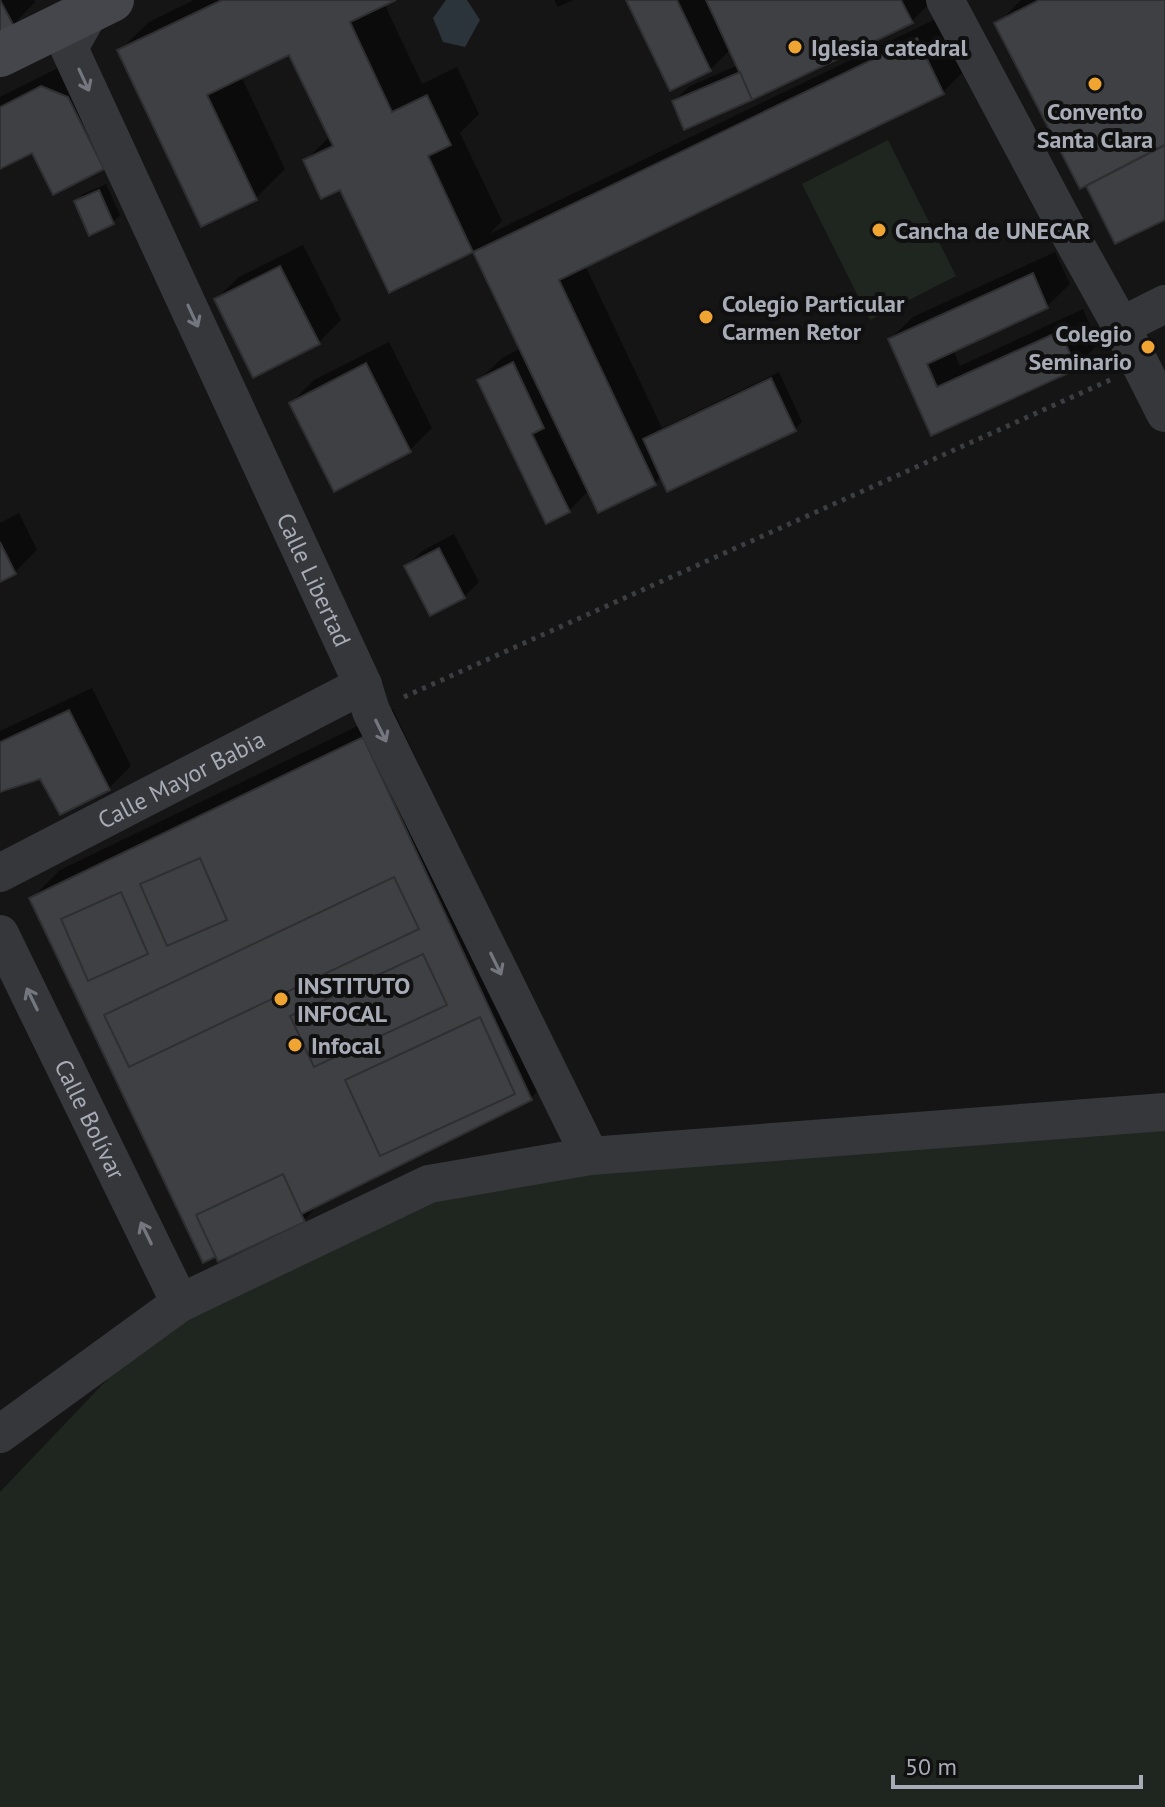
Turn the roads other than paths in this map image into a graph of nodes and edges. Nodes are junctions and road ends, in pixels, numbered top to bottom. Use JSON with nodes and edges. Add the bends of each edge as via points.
{"nodes":[{"id":1,"x":945,"y":0,"type":"edge"},
{"id":2,"x":96,"y":4,"type":"edge"},
{"id":3,"x":0,"y":55,"type":"edge"},
{"id":4,"x":1165,"y":304,"type":"edge"},
{"id":5,"x":1121,"y":326,"type":"junction"},
{"id":6,"x":1165,"y":413,"type":"edge"},
{"id":7,"x":367,"y":698,"type":"junction"},
{"id":8,"x":0,"y":873,"type":"edge"},
{"id":9,"x":0,"y":934,"type":"edge"},
{"id":10,"x":1165,"y":1112,"type":"edge"},
{"id":11,"x":590,"y":1156,"type":"junction"},
{"id":12,"x":180,"y":1303,"type":"junction"},
{"id":13,"x":0,"y":1434,"type":"edge"}],
"edges":[{"from":1,"to":5,"type":"street"},
{"from":2,"to":3,"type":"main road"},
{"from":2,"to":7,"type":"street","name":"Calle Libertad","one_way":true,"via":[[69,48]]},
{"from":4,"to":5,"type":"street"},
{"from":5,"to":6,"type":"street"},
{"from":7,"to":8,"type":"street","name":"Calle Mayor Babia"},
{"from":7,"to":11,"type":"street","name":"Calle Libertad","one_way":true},
{"from":12,"to":9,"type":"street","name":"Calle Bolívar","one_way":true},
{"from":10,"to":11,"type":"street"},
{"from":11,"to":12,"type":"street","via":[[429,1184]]},
{"from":12,"to":13,"type":"street"}]}
